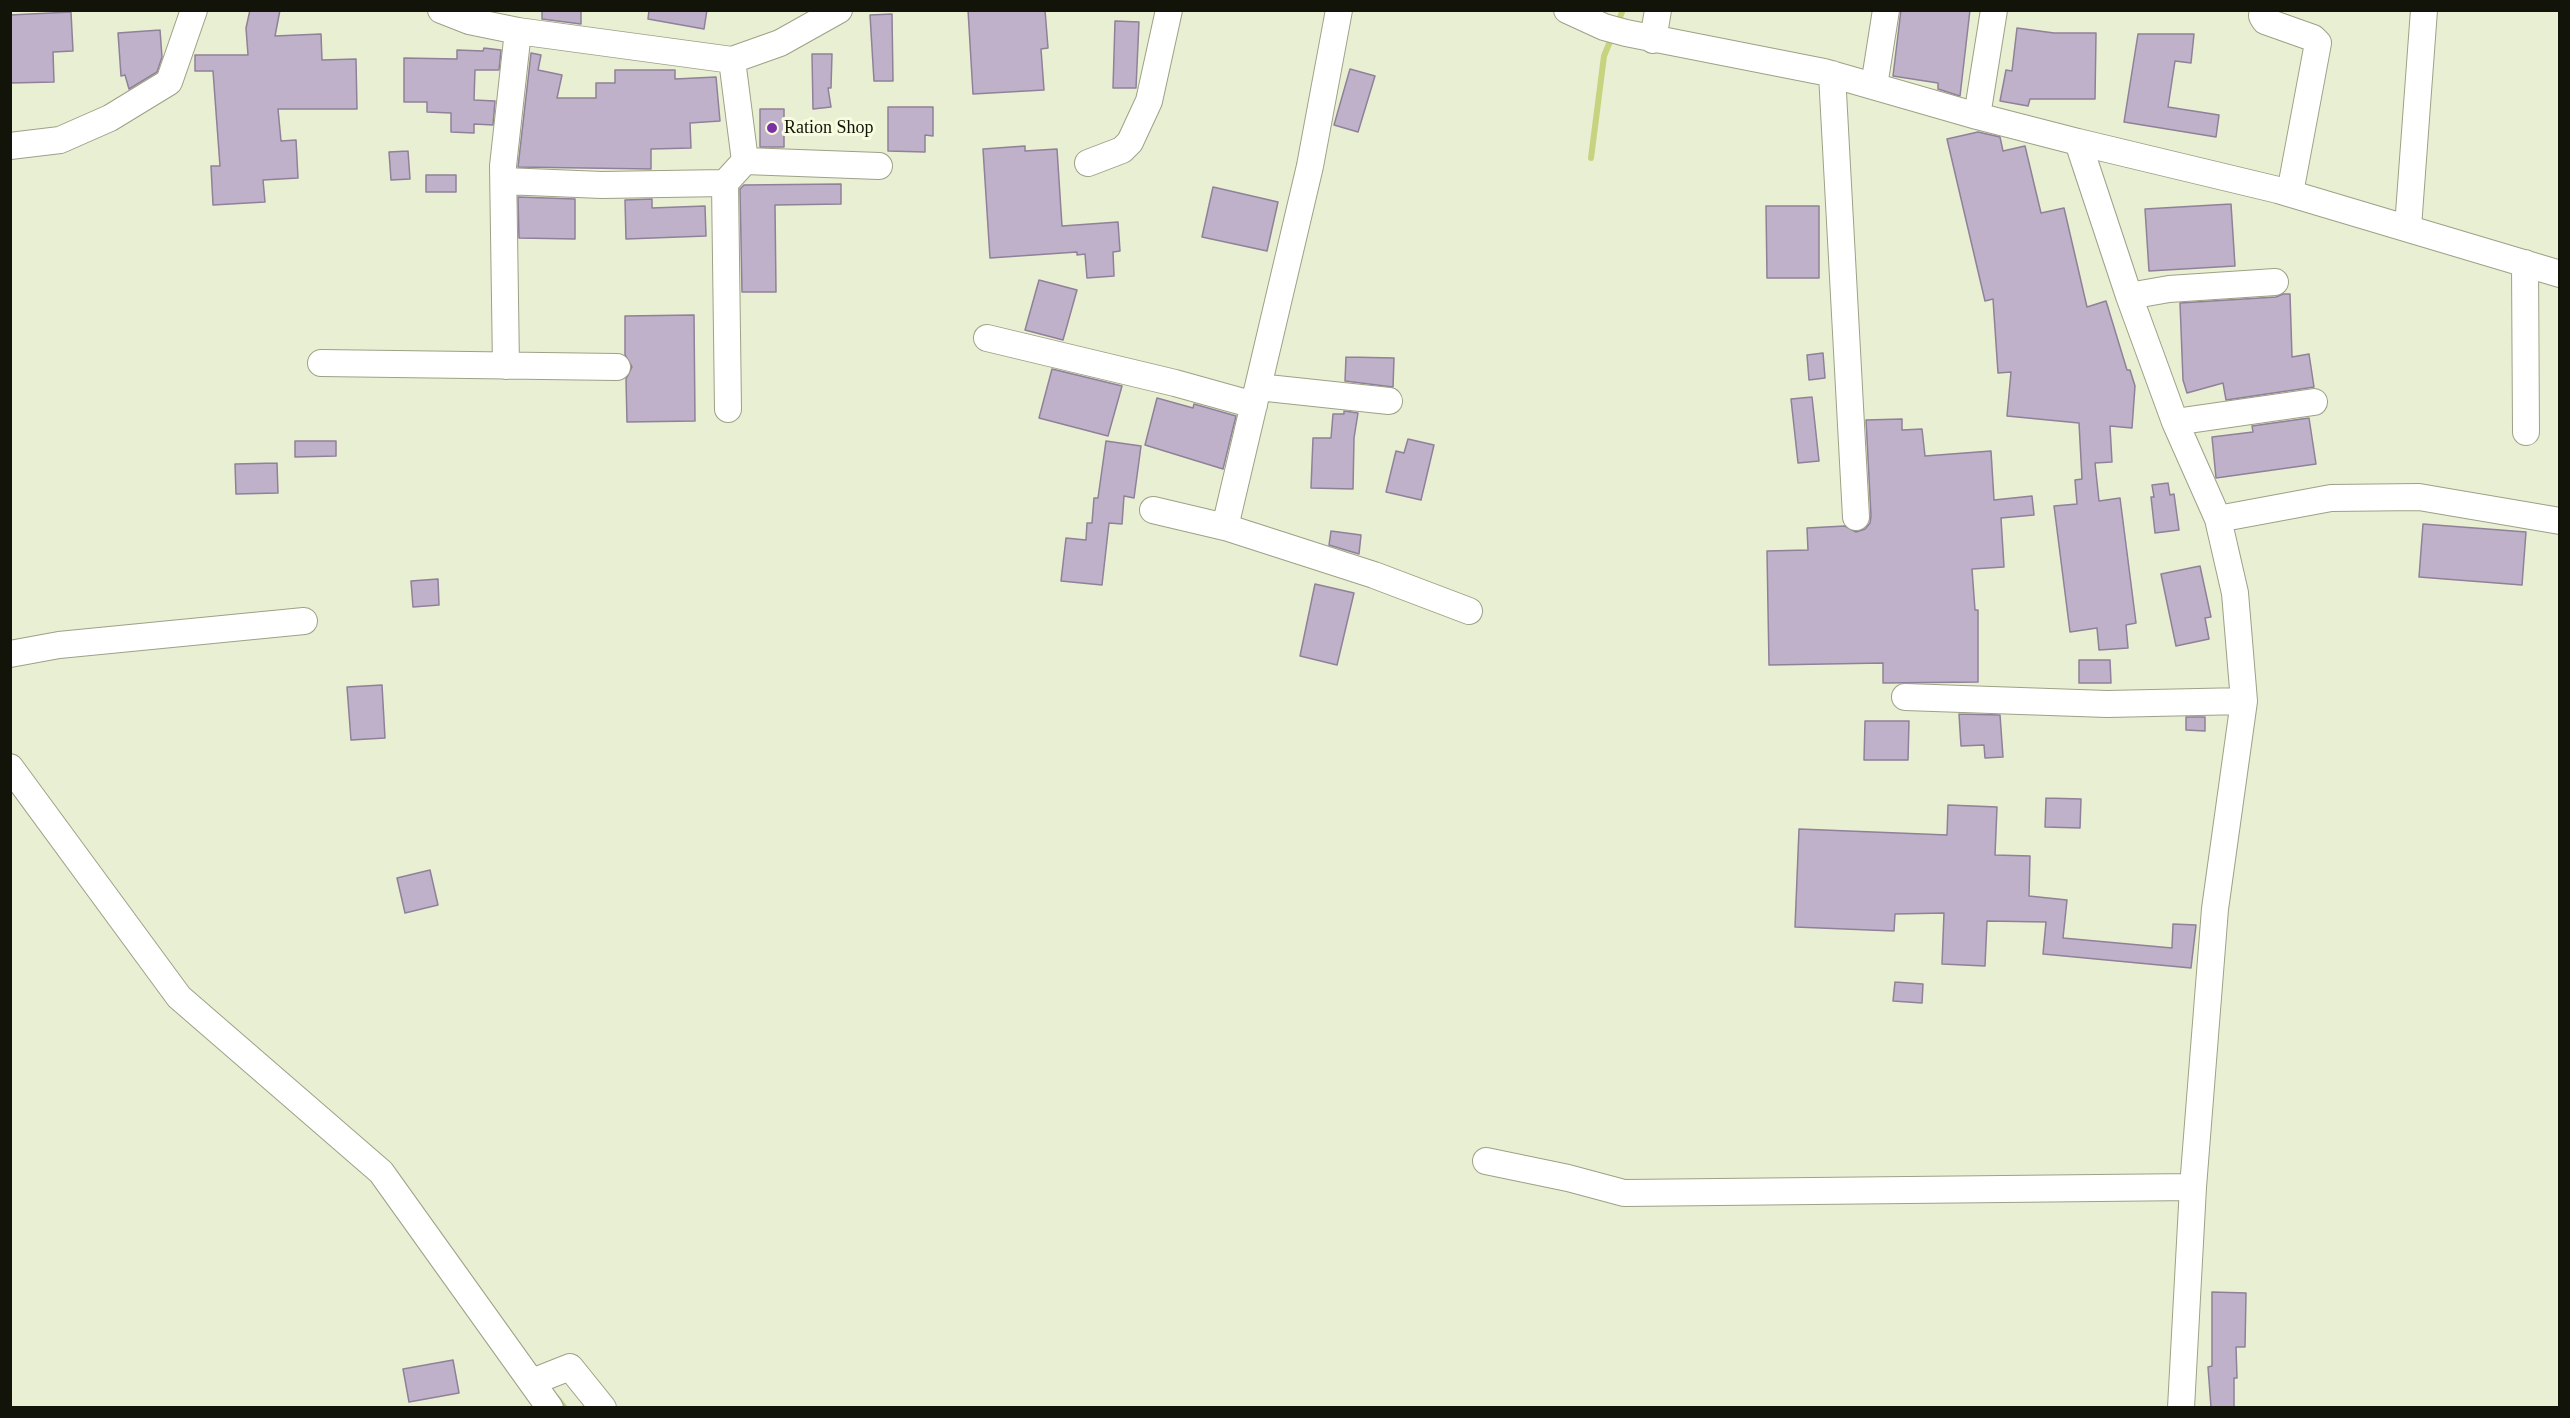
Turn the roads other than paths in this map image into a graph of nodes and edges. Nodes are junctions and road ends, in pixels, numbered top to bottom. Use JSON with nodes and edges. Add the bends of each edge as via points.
{"nodes":[{"id":1,"x":194,"y":10,"type":"edge"},
{"id":2,"x":441,"y":10,"type":"edge"},
{"id":3,"x":839,"y":10,"type":"edge"},
{"id":4,"x":1169,"y":10,"type":"edge"},
{"id":5,"x":1339,"y":10,"type":"edge"},
{"id":6,"x":1568,"y":10,"type":"edge"},
{"id":7,"x":1658,"y":10,"type":"edge"},
{"id":8,"x":1886,"y":10,"type":"edge"},
{"id":9,"x":1994,"y":10,"type":"edge"},
{"id":10,"x":2263,"y":10,"type":"edge"},
{"id":11,"x":2424,"y":10,"type":"edge"},
{"id":12,"x":809,"y":19,"type":"edge"},
{"id":13,"x":518,"y":31,"type":"junction"},
{"id":14,"x":1653,"y":40,"type":"junction"},
{"id":15,"x":732,"y":60,"type":"junction"},
{"id":16,"x":1832,"y":74,"type":"junction"},
{"id":17,"x":1874,"y":86,"type":"junction"},
{"id":18,"x":1977,"y":116,"type":"junction"},
{"id":19,"x":2078,"y":142,"type":"junction"},
{"id":20,"x":10,"y":146,"type":"edge"},
{"id":21,"x":745,"y":161,"type":"junction"},
{"id":22,"x":1088,"y":163,"type":"dead end"},
{"id":23,"x":879,"y":166,"type":"dead end"},
{"id":24,"x":504,"y":181,"type":"junction"},
{"id":25,"x":725,"y":183,"type":"junction"},
{"id":26,"x":2290,"y":193,"type":"junction"},
{"id":27,"x":2408,"y":227,"type":"junction"},
{"id":28,"x":2525,"y":263,"type":"junction"},
{"id":29,"x":2559,"y":274,"type":"edge"},
{"id":30,"x":2275,"y":282,"type":"dead end"},
{"id":31,"x":2128,"y":296,"type":"junction"},
{"id":32,"x":987,"y":338,"type":"dead end"},
{"id":33,"x":321,"y":363,"type":"dead end"},
{"id":34,"x":506,"y":366,"type":"junction"},
{"id":35,"x":617,"y":367,"type":"dead end"},
{"id":36,"x":1256,"y":395,"type":"junction"},
{"id":37,"x":1389,"y":401,"type":"dead end"},
{"id":38,"x":2314,"y":402,"type":"dead end"},
{"id":39,"x":728,"y":409,"type":"dead end"},
{"id":40,"x":2175,"y":422,"type":"junction"},
{"id":41,"x":2526,"y":432,"type":"dead end"},
{"id":42,"x":1153,"y":510,"type":"dead end"},
{"id":43,"x":1856,"y":517,"type":"dead end"},
{"id":44,"x":2217,"y":519,"type":"junction"},
{"id":45,"x":2559,"y":520,"type":"edge"},
{"id":46,"x":1225,"y":527,"type":"junction"},
{"id":47,"x":1469,"y":611,"type":"dead end"},
{"id":48,"x":304,"y":621,"type":"dead end"},
{"id":49,"x":10,"y":654,"type":"edge"},
{"id":50,"x":1905,"y":697,"type":"dead end"},
{"id":51,"x":2244,"y":701,"type":"junction"},
{"id":52,"x":10,"y":767,"type":"edge"},
{"id":53,"x":1486,"y":1161,"type":"dead end"},
{"id":54,"x":2193,"y":1187,"type":"junction"},
{"id":55,"x":533,"y":1381,"type":"junction"},
{"id":56,"x":550,"y":1407,"type":"edge"},
{"id":57,"x":603,"y":1407,"type":"edge"},
{"id":58,"x":2181,"y":1407,"type":"edge"}],
"edges":[{"from":1,"to":20,"type":"street","via":[[169,82],[110,118],[60,141]]},
{"from":2,"to":13,"type":"street","via":[[469,21]]},
{"from":3,"to":12,"type":"street"},
{"from":4,"to":22,"type":"street","via":[[1149,101],[1130,142],[1116,154]]},
{"from":5,"to":36,"type":"street","via":[[1310,165]]},
{"from":6,"to":14,"type":"street","via":[[1615,30]]},
{"from":7,"to":14,"type":"street"},
{"from":8,"to":17,"type":"street"},
{"from":9,"to":18,"type":"street"},
{"from":10,"to":26,"type":"street","via":[[2265,21],[2318,43]]},
{"from":11,"to":27,"type":"street"},
{"from":12,"to":15,"type":"street","via":[[780,43]]},
{"from":13,"to":15,"type":"street"},
{"from":13,"to":24,"type":"street"},
{"from":14,"to":16,"type":"street"},
{"from":15,"to":21,"type":"street"},
{"from":16,"to":17,"type":"street"},
{"from":16,"to":43,"type":"street"},
{"from":17,"to":18,"type":"street"},
{"from":18,"to":19,"type":"street"},
{"from":19,"to":26,"type":"street"},
{"from":19,"to":31,"type":"street"},
{"from":21,"to":23,"type":"street"},
{"from":21,"to":25,"type":"street"},
{"from":24,"to":25,"type":"street","via":[[602,185]]},
{"from":24,"to":34,"type":"street"},
{"from":25,"to":39,"type":"street"},
{"from":26,"to":27,"type":"street"},
{"from":27,"to":28,"type":"street"},
{"from":28,"to":29,"type":"street"},
{"from":28,"to":41,"type":"street"},
{"from":30,"to":31,"type":"street","via":[[2169,289]]},
{"from":31,"to":40,"type":"street"},
{"from":32,"to":36,"type":"street","via":[[1175,383]]},
{"from":33,"to":34,"type":"street"},
{"from":34,"to":35,"type":"street"},
{"from":36,"to":37,"type":"street"},
{"from":36,"to":46,"type":"street"},
{"from":38,"to":40,"type":"street"},
{"from":40,"to":44,"type":"street"},
{"from":42,"to":46,"type":"street"},
{"from":44,"to":45,"type":"street","via":[[2331,498],[2419,497]]},
{"from":44,"to":51,"type":"street","via":[[2235,593]]},
{"from":46,"to":47,"type":"street","via":[[1374,575]]},
{"from":48,"to":49,"type":"street","via":[[59,645]]},
{"from":50,"to":51,"type":"street","via":[[2107,704]]},
{"from":51,"to":54,"type":"street","via":[[2215,909]]},
{"from":52,"to":55,"type":"street","via":[[183,1000],[381,1172]]},
{"from":53,"to":54,"type":"street","via":[[1624,1193]]},
{"from":54,"to":58,"type":"street"},
{"from":55,"to":56,"type":"street"},
{"from":55,"to":57,"type":"street","via":[[570,1366]]}]}
